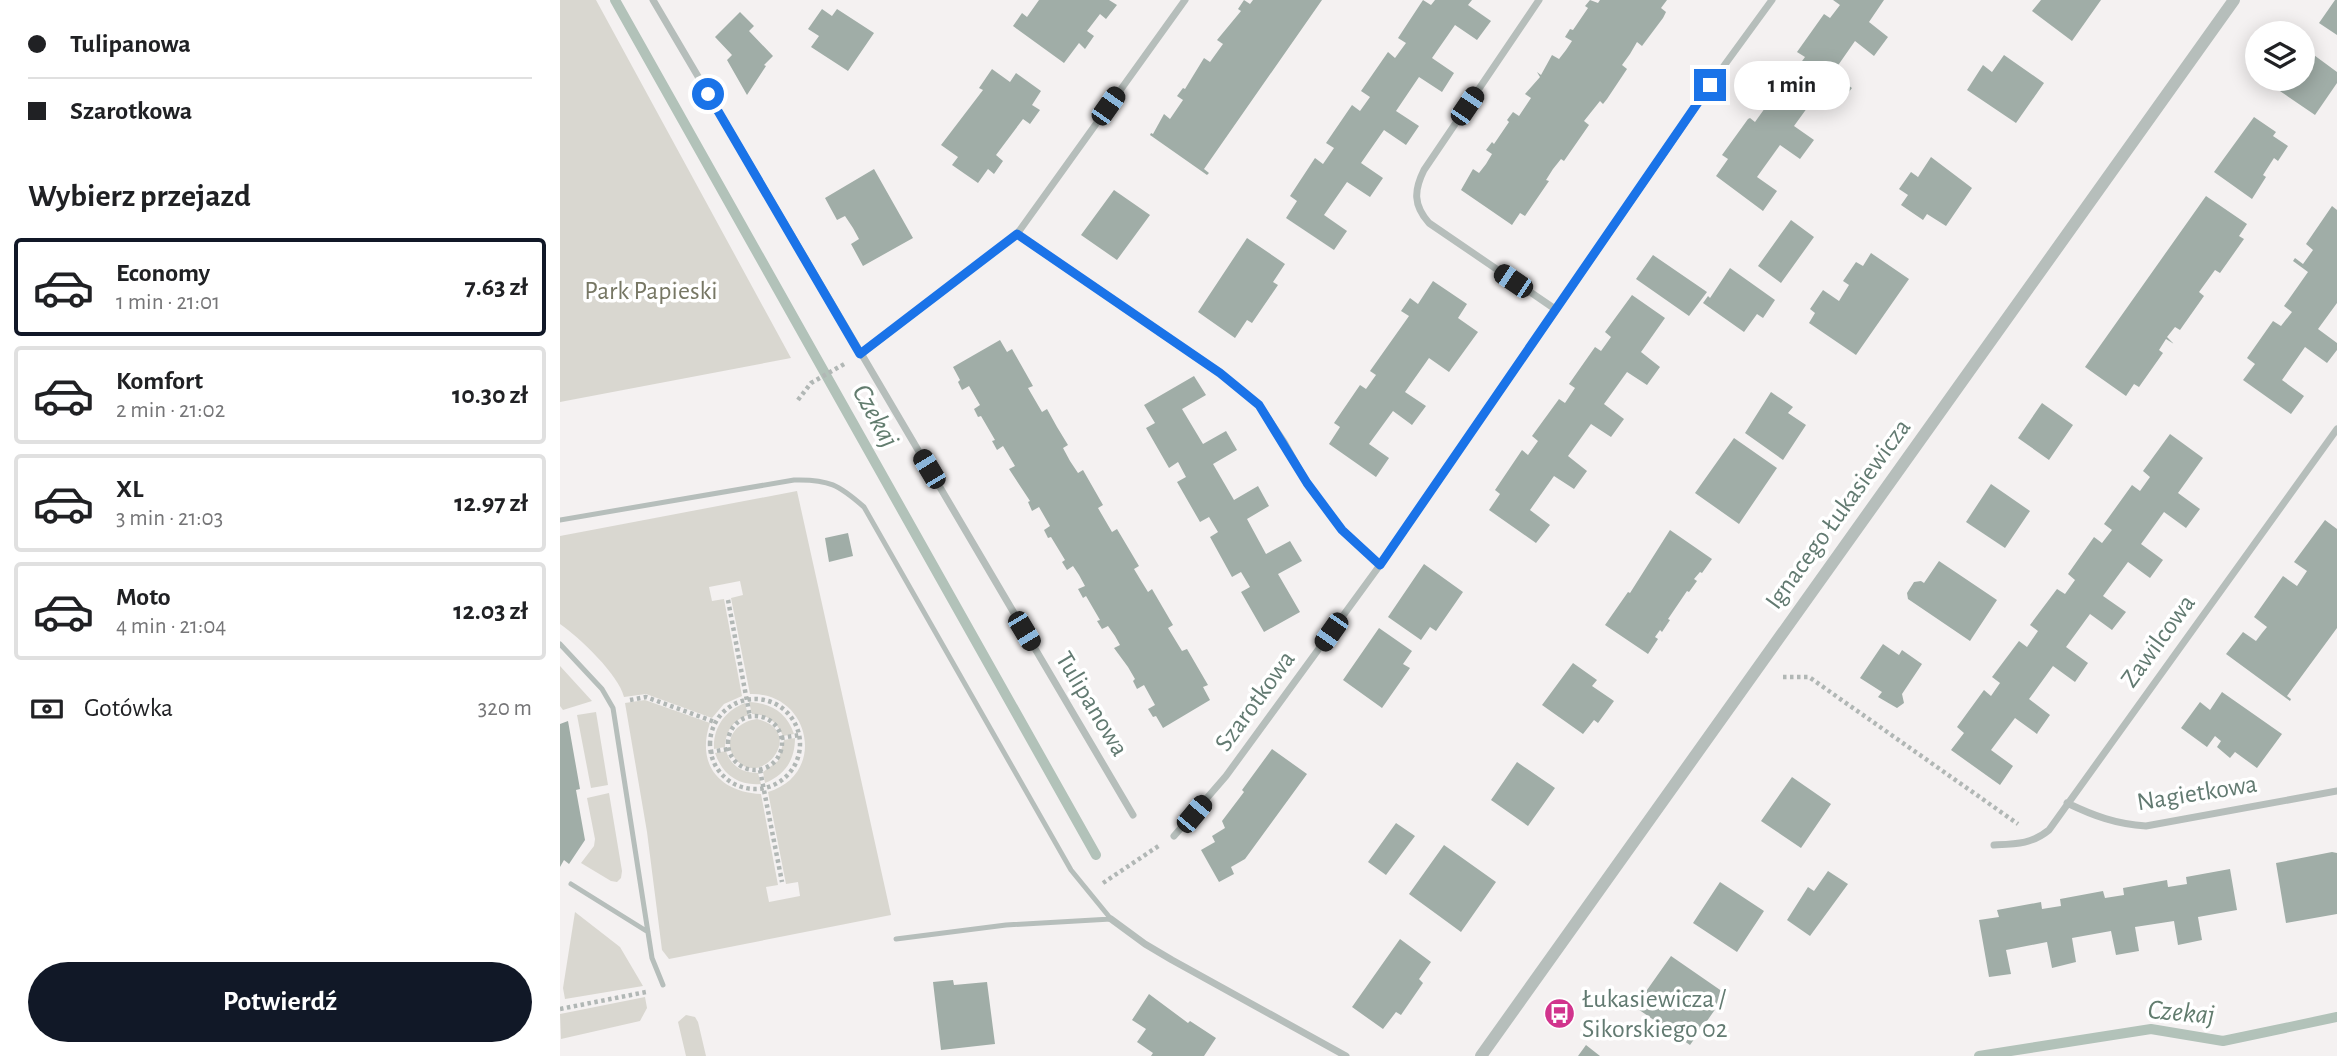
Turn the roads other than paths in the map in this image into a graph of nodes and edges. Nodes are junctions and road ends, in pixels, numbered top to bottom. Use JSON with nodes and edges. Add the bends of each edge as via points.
{"nodes":[{"id":1,"x":653,"y":0,"type":"edge"},
{"id":2,"x":1185,"y":0,"type":"edge"},
{"id":3,"x":1539,"y":0,"type":"edge"},
{"id":4,"x":1772,"y":0,"type":"edge"},
{"id":5,"x":2234,"y":0,"type":"edge"},
{"id":6,"x":1017,"y":234,"type":"junction"},
{"id":7,"x":1555,"y":309,"type":"junction"},
{"id":8,"x":860,"y":354,"type":"junction"},
{"id":9,"x":2337,"y":429,"type":"edge"},
{"id":10,"x":560,"y":520,"type":"edge"},
{"id":11,"x":1380,"y":565,"type":"junction"},
{"id":12,"x":560,"y":644,"type":"edge"},
{"id":13,"x":2337,"y":791,"type":"edge"},
{"id":14,"x":2067,"y":803,"type":"junction"},
{"id":15,"x":1133,"y":815,"type":"dead end"},
{"id":16,"x":1174,"y":836,"type":"road end"},
{"id":17,"x":1994,"y":845,"type":"dead end"},
{"id":18,"x":571,"y":884,"type":"dead end"},
{"id":19,"x":1111,"y":919,"type":"junction"},
{"id":20,"x":648,"y":932,"type":"junction"},
{"id":21,"x":896,"y":939,"type":"dead end"},
{"id":22,"x":663,"y":985,"type":"road end"},
{"id":23,"x":1346,"y":1056,"type":"edge"},
{"id":24,"x":1481,"y":1056,"type":"edge"}],
"edges":[{"from":1,"to":8,"type":"street","name":"Tulipanowa"},
{"from":2,"to":6,"type":"street"},
{"from":3,"to":7,"type":"street","via":[[1424,170],[1416,192],[1421,214],[1429,223]]},
{"from":4,"to":7,"type":"street","name":"Szarotkowa"},
{"from":5,"to":24,"type":"street","name":"Ignacego Łukasiewicza"},
{"from":6,"to":8,"type":"street"},
{"from":6,"to":11,"type":"street","via":[[1220,373],[1259,405],[1342,530]]},
{"from":7,"to":11,"type":"street","name":"Szarotkowa"},
{"from":8,"to":15,"type":"street","name":"Tulipanowa"},
{"from":9,"to":14,"type":"street","name":"Zawilcowa"},
{"from":10,"to":19,"type":"lane","via":[[794,480],[820,480],[841,487],[864,507],[886,542],[1071,870]]},
{"from":11,"to":16,"type":"street","name":"Szarotkowa","via":[[1226,776]]},
{"from":12,"to":20,"type":"lane","via":[[602,689],[613,708]]},
{"from":13,"to":14,"type":"street","name":"Nagietkowa","via":[[2146,826],[2109,821]]},
{"from":14,"to":17,"type":"street","name":"Zawilcowa","via":[[2039,839]]},
{"from":18,"to":20,"type":"lane"},
{"from":19,"to":21,"type":"lane","via":[[1006,925]]},
{"from":19,"to":23,"type":"street","via":[[1172,960]]},
{"from":20,"to":22,"type":"lane"}]}
